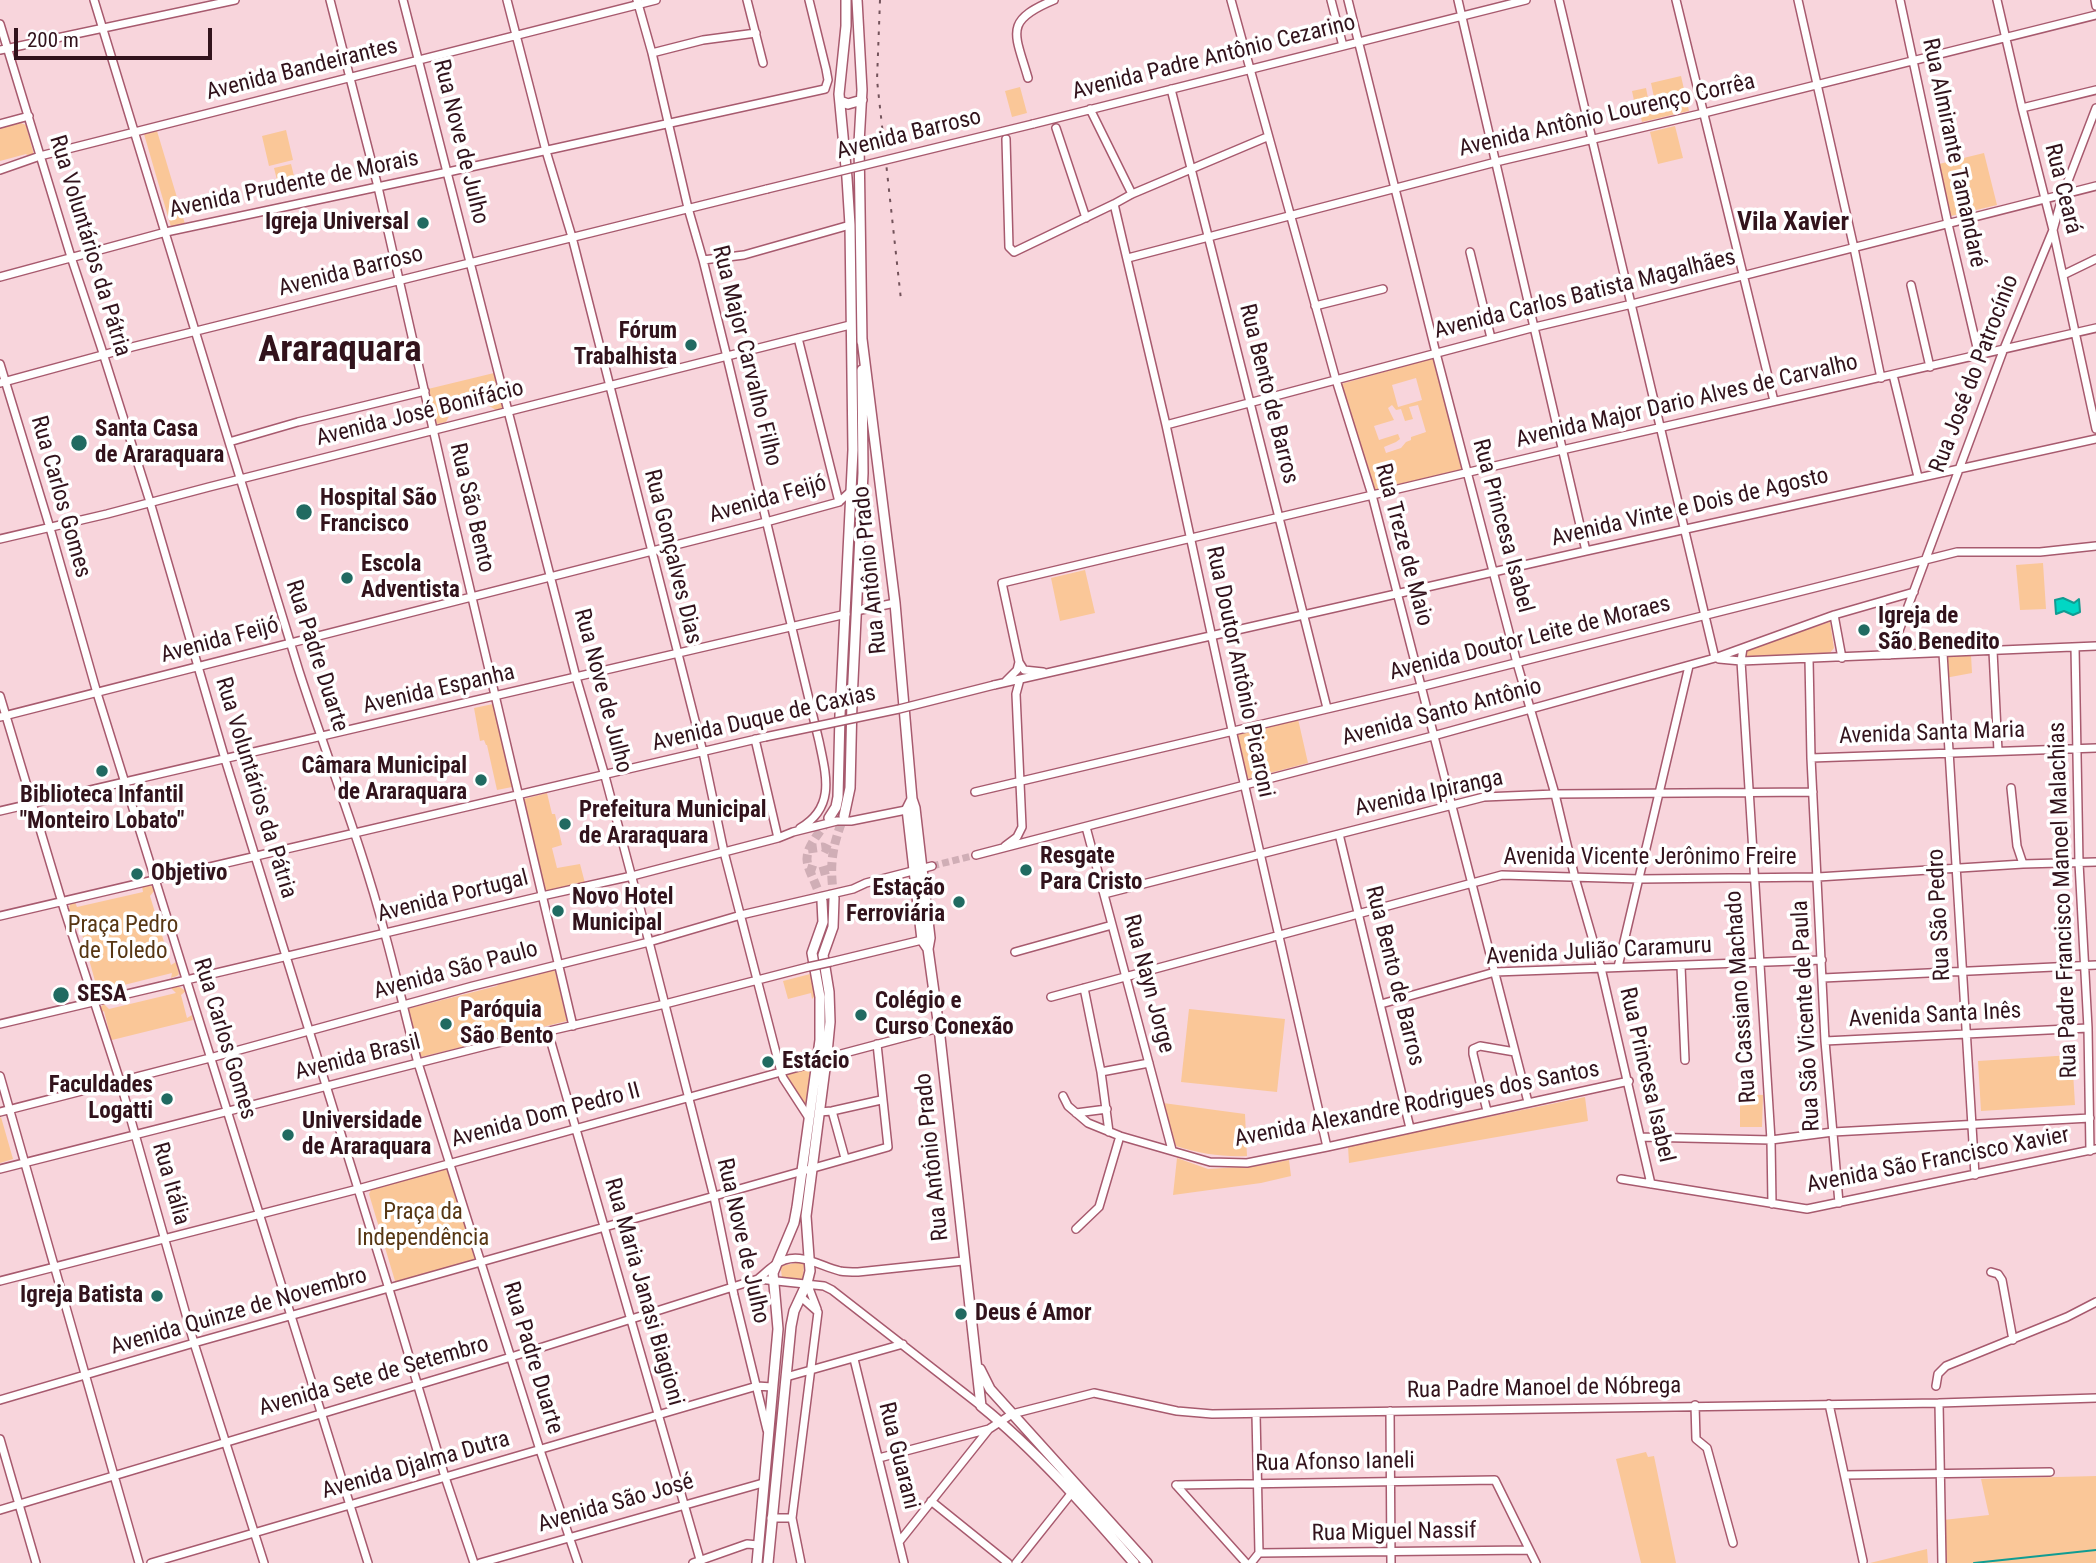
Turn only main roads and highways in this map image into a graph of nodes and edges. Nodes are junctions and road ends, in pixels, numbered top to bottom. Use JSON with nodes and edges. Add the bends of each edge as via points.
{"nodes":[{"id":1,"x":846,"y":0,"type":"edge"},
{"id":2,"x":857,"y":0,"type":"edge"},
{"id":3,"x":842,"y":71,"type":"junction"},
{"id":4,"x":861,"y":79,"type":"junction"},
{"id":5,"x":862,"y":100,"type":"junction"},
{"id":6,"x":840,"y":101,"type":"junction"},
{"id":7,"x":862,"y":339,"type":"junction"},
{"id":8,"x":844,"y":816,"type":"tunnel mouth"},
{"id":9,"x":829,"y":818,"type":"tunnel mouth"},
{"id":10,"x":834,"y":898,"type":"tunnel mouth"},
{"id":11,"x":822,"y":901,"type":"tunnel mouth"},
{"id":12,"x":822,"y":1060,"type":"junction"},
{"id":13,"x":807,"y":1169,"type":"junction"},
{"id":14,"x":976,"y":1361,"type":"junction"},
{"id":15,"x":772,"y":1387,"type":"junction"},
{"id":16,"x":784,"y":1399,"type":"junction"},
{"id":17,"x":1074,"y":1490,"type":"junction"},
{"id":18,"x":1139,"y":1561,"type":"edge"},
{"id":19,"x":757,"y":1563,"type":"edge"},
{"id":20,"x":768,"y":1563,"type":"edge"}],
"edges":[{"from":1,"to":3,"type":"main road"},
{"from":2,"to":4,"type":"main road"},
{"from":3,"to":4,"type":"main road"},
{"from":3,"to":6,"type":"main road"},
{"from":4,"to":5,"type":"main road"},
{"from":5,"to":6,"type":"main road"},
{"from":5,"to":7,"type":"main road"},
{"from":6,"to":9,"type":"main road","via":[[850,225],[852,490],[838,797]]},
{"from":7,"to":8,"type":"main road","via":[[863,473],[850,788]]},
{"from":7,"to":14,"type":"main road","name":"Rua Antônio Prado","via":[[895,603],[911,805]]},
{"from":10,"to":12,"type":"main road","via":[[834,927],[823,955],[829,1012]]},
{"from":11,"to":12,"type":"main road","via":[[823,922],[812,953],[820,998]]},
{"from":12,"to":13,"type":"main road","via":[[810,1118]]},
{"from":12,"to":13,"type":"main road","via":[[819,1112]]},
{"from":13,"to":15,"type":"main road","via":[[794,1223],[773,1273],[778,1329]]},
{"from":13,"to":16,"type":"main road","via":[[811,1259],[791,1326]]},
{"from":14,"to":17,"type":"main road","via":[[990,1389]]},
{"from":14,"to":17,"type":"main road","name":"Rua Antônio Prado","via":[[981,1406]]},
{"from":15,"to":16,"type":"main road"},
{"from":15,"to":19,"type":"main road"},
{"from":16,"to":20,"type":"main road"},
{"from":17,"to":18,"type":"main road"}]}
